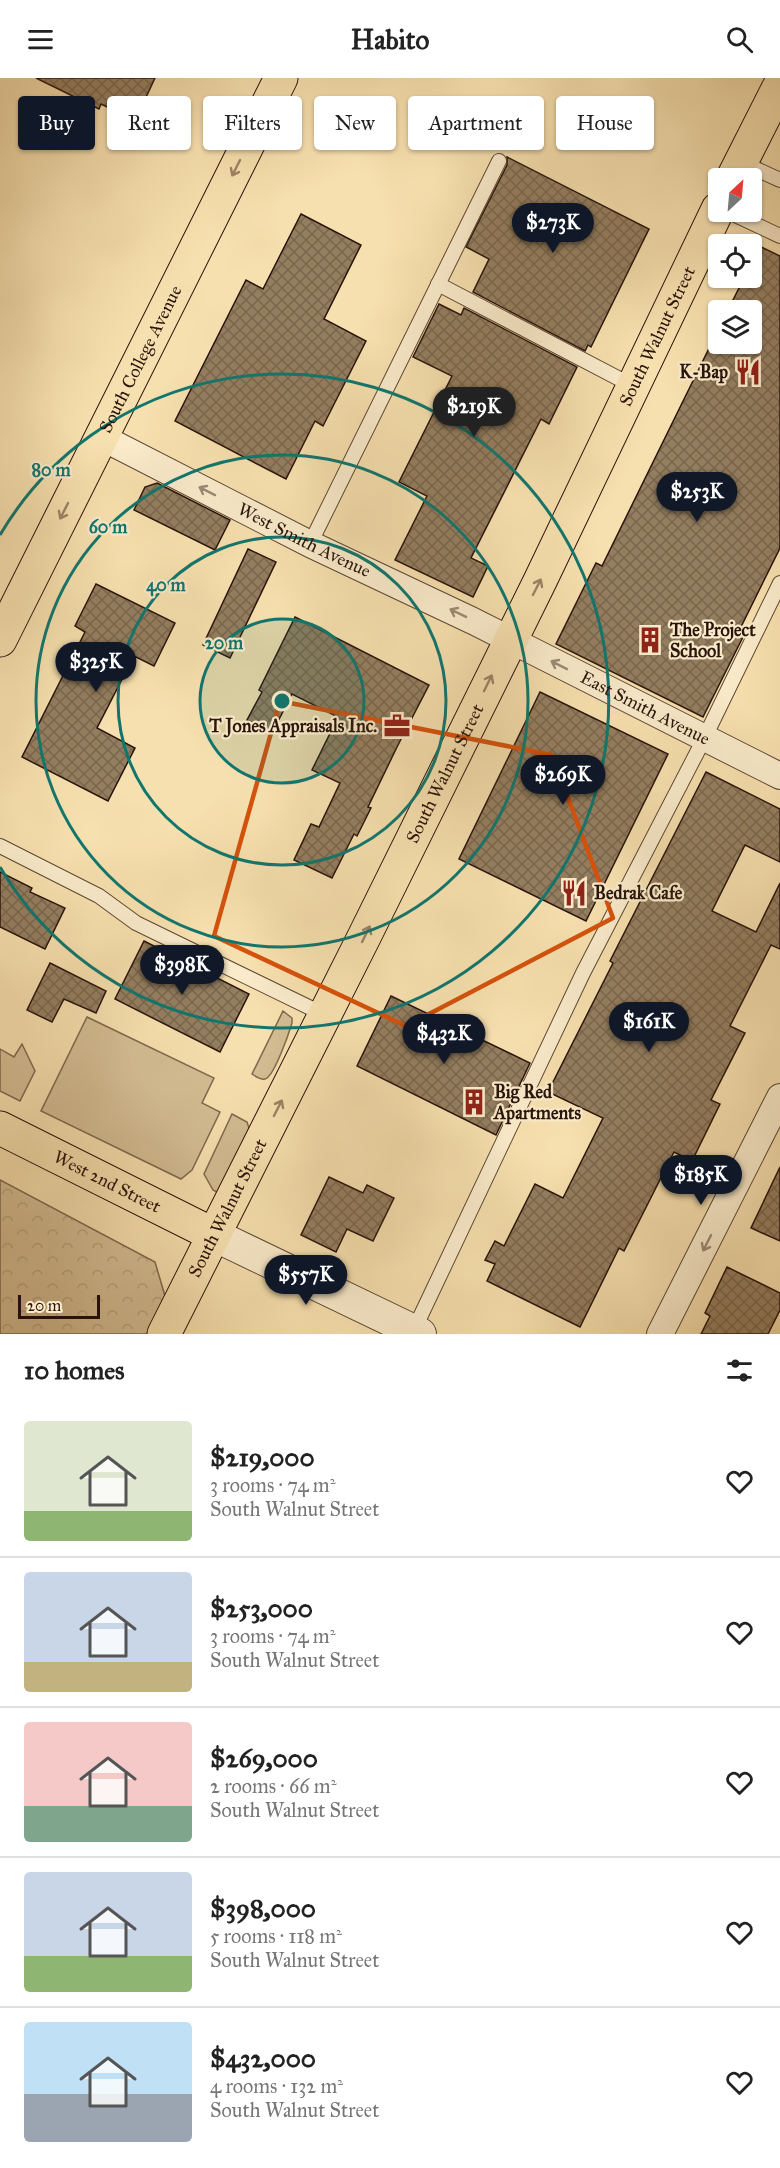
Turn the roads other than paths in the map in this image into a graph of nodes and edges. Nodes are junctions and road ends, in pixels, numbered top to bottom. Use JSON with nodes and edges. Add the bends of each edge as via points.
{"nodes":[{"id":1,"x":280,"y":78,"type":"edge"},
{"id":2,"x":776,"y":102,"type":"edge"},
{"id":3,"x":499,"y":161,"type":"dead end"},
{"id":4,"x":738,"y":168,"type":"edge"},
{"id":5,"x":762,"y":176,"type":"edge"},
{"id":6,"x":780,"y":180,"type":"edge"},
{"id":7,"x":712,"y":222,"type":"edge"},
{"id":8,"x":750,"y":222,"type":"edge"},
{"id":9,"x":780,"y":236,"type":"edge"},
{"id":10,"x":438,"y":284,"type":"junction"},
{"id":11,"x":633,"y":387,"type":"junction"},
{"id":12,"x":101,"y":437,"type":"junction"},
{"id":13,"x":310,"y":544,"type":"junction"},
{"id":14,"x":780,"y":583,"type":"edge"},
{"id":15,"x":510,"y":639,"type":"junction"},
{"id":16,"x":0,"y":640,"type":"edge"},
{"id":17,"x":704,"y":739,"type":"junction"},
{"id":18,"x":780,"y":776,"type":"edge"},
{"id":19,"x":0,"y":846,"type":"edge"},
{"id":20,"x":325,"y":1015,"type":"junction"},
{"id":21,"x":778,"y":1106,"type":"edge"},
{"id":22,"x":0,"y":1128,"type":"edge"},
{"id":23,"x":214,"y":1235,"type":"junction"},
{"id":24,"x":415,"y":1333,"type":"edge"},
{"id":25,"x":164,"y":1334,"type":"edge"},
{"id":26,"x":660,"y":1334,"type":"edge"}],
"edges":[{"from":1,"to":12,"type":"main road","name":"South College Avenue","one_way":true},
{"from":2,"to":4,"type":"main road"},
{"from":3,"to":10,"type":"lane"},
{"from":5,"to":6,"type":"lane"},
{"from":7,"to":11,"type":"main road","name":"South Walnut Street"},
{"from":8,"to":9,"type":"lane"},
{"from":10,"to":11,"type":"lane"},
{"from":10,"to":13,"type":"lane"},
{"from":15,"to":11,"type":"main road","name":"South Walnut Street","one_way":true},
{"from":13,"to":12,"type":"street","name":"West Smith Avenue","one_way":true},
{"from":12,"to":16,"type":"main road","name":"South College Avenue","one_way":true},
{"from":15,"to":13,"type":"street","name":"West Smith Avenue","one_way":true},
{"from":14,"to":17,"type":"lane"},
{"from":17,"to":15,"type":"street","name":"East Smith Avenue","one_way":true},
{"from":20,"to":15,"type":"main road","name":"South Walnut Street","one_way":true},
{"from":17,"to":18,"type":"street","name":"East Smith Avenue"},
{"from":17,"to":24,"type":"lane","via":[[583,973]]},
{"from":19,"to":20,"type":"lane","via":[[99,896],[136,923]]},
{"from":23,"to":20,"type":"main road","name":"South Walnut Street","one_way":true},
{"from":21,"to":26,"type":"street","one_way":true},
{"from":22,"to":23,"type":"main road","name":"West 2nd Street"},
{"from":23,"to":24,"type":"street"},
{"from":23,"to":25,"type":"main road","name":"South Walnut Street"}]}
